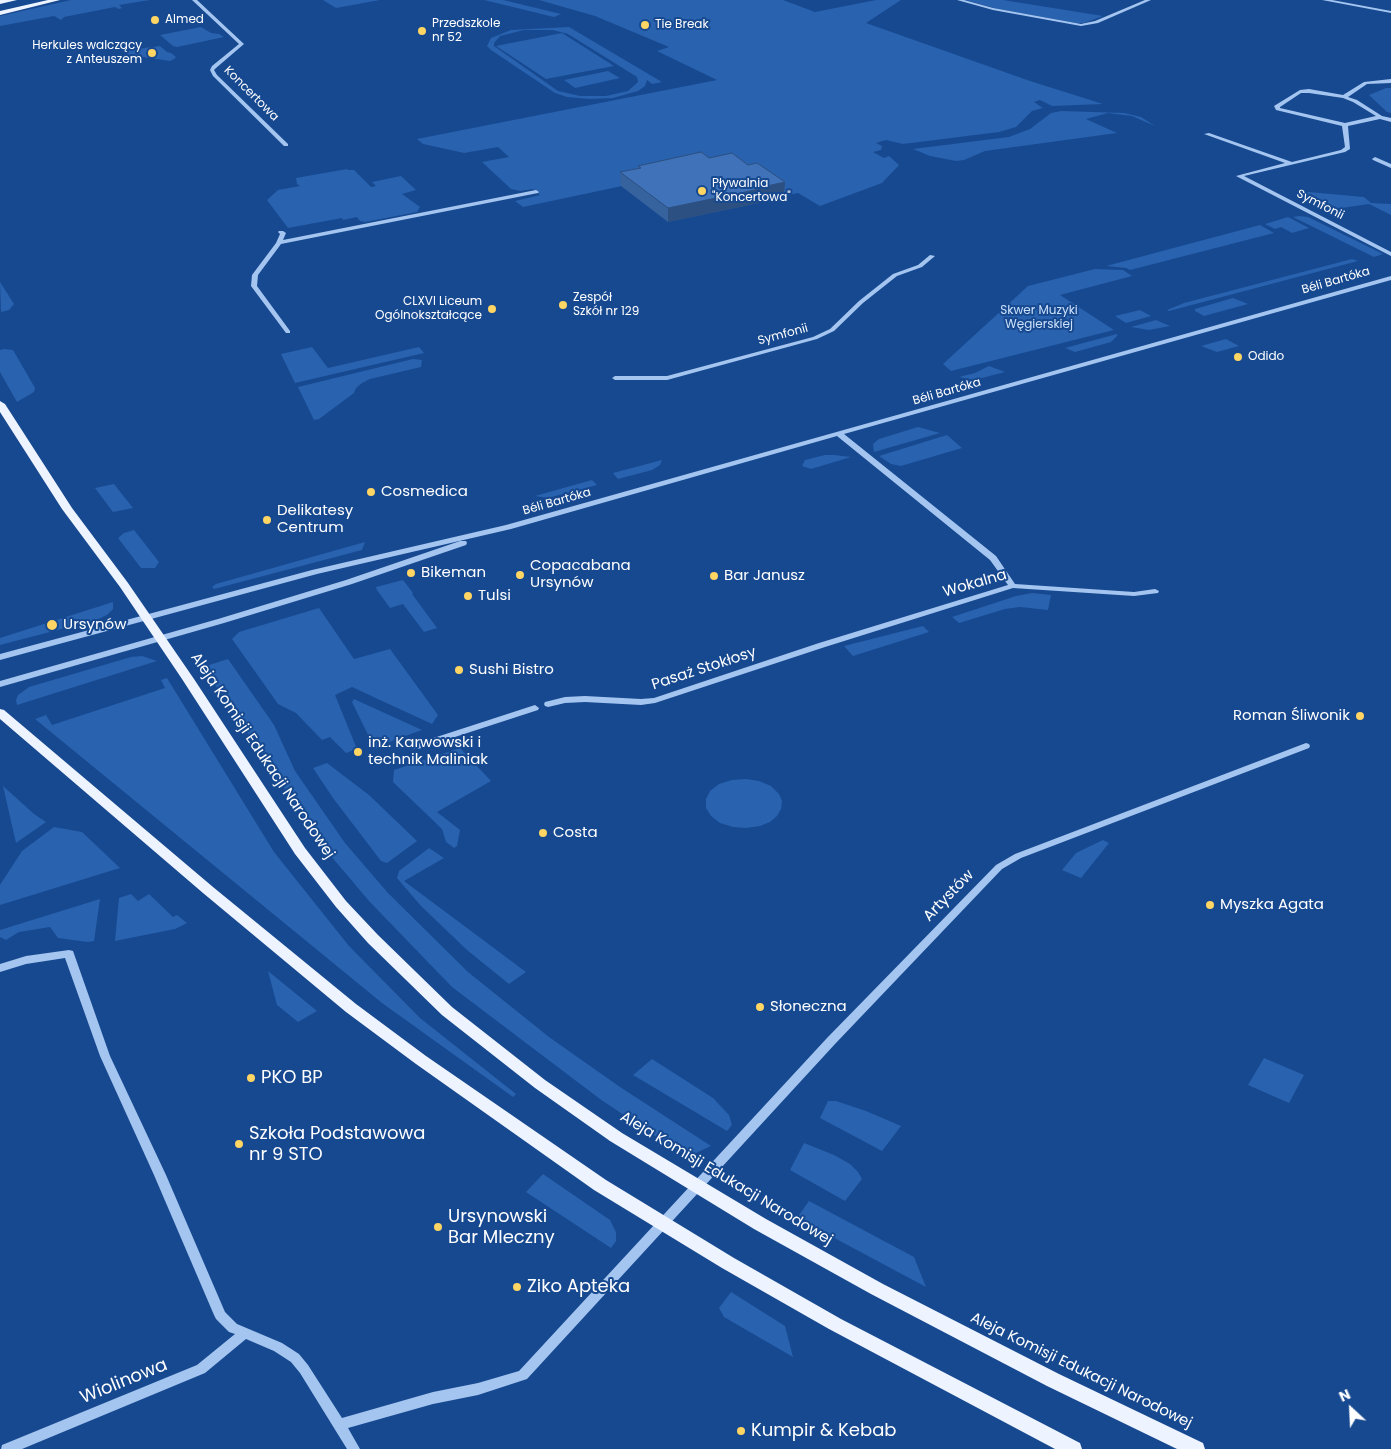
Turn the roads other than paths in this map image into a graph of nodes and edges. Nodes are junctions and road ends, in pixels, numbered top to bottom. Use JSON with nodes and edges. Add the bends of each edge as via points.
{"nodes":[{"id":1,"x":14,"y":0,"type":"edge"},
{"id":2,"x":56,"y":0,"type":"edge"},
{"id":3,"x":194,"y":0,"type":"edge"},
{"id":4,"x":959,"y":0,"type":"edge"},
{"id":5,"x":1149,"y":0,"type":"edge"},
{"id":6,"x":1324,"y":0,"type":"edge"},
{"id":7,"x":0,"y":2,"type":"edge"},
{"id":8,"x":1391,"y":12,"type":"edge"},
{"id":9,"x":0,"y":13,"type":"edge"},
{"id":10,"x":1391,"y":81,"type":"edge"},
{"id":11,"x":1344,"y":97,"type":"junction"},
{"id":12,"x":1380,"y":117,"type":"junction"},
{"id":13,"x":1391,"y":120,"type":"edge"},
{"id":14,"x":1346,"y":125,"type":"junction"},
{"id":15,"x":1206,"y":134,"type":"dead end"},
{"id":16,"x":286,"y":145,"type":"dead end"},
{"id":17,"x":1375,"y":159,"type":"dead end"},
{"id":18,"x":1290,"y":164,"type":"junction"},
{"id":19,"x":1391,"y":166,"type":"edge"},
{"id":20,"x":536,"y":192,"type":"dead end"},
{"id":21,"x":282,"y":232,"type":"dead end"},
{"id":22,"x":279,"y":243,"type":"junction"},
{"id":23,"x":1391,"y":254,"type":"edge"},
{"id":24,"x":932,"y":256,"type":"dead end"},
{"id":25,"x":1391,"y":278,"type":"edge"},
{"id":26,"x":288,"y":332,"type":"dead end"},
{"id":27,"x":615,"y":378,"type":"dead end"},
{"id":28,"x":0,"y":404,"type":"edge"},
{"id":29,"x":839,"y":434,"type":"junction"},
{"id":30,"x":508,"y":527,"type":"junction"},
{"id":31,"x":1013,"y":586,"type":"junction"},
{"id":32,"x":1155,"y":591,"type":"dead end"},
{"id":33,"x":146,"y":617,"type":"junction"},
{"id":34,"x":865,"y":632,"type":"joint"},
{"id":35,"x":160,"y":638,"type":"junction"},
{"id":36,"x":0,"y":657,"type":"edge"},
{"id":37,"x":0,"y":684,"type":"edge"},
{"id":38,"x":548,"y":704,"type":"dead end"},
{"id":39,"x":535,"y":708,"type":"dead end"},
{"id":40,"x":0,"y":713,"type":"edge"},
{"id":41,"x":415,"y":746,"type":"dead end"},
{"id":42,"x":1306,"y":746,"type":"dead end"},
{"id":43,"x":0,"y":968,"type":"edge"},
{"id":44,"x":695,"y":1186,"type":"junction"},
{"id":45,"x":662,"y":1223,"type":"junction"},
{"id":46,"x":245,"y":1333,"type":"junction"},
{"id":47,"x":340,"y":1424,"type":"junction"},
{"id":48,"x":7,"y":1449,"type":"edge"},
{"id":49,"x":354,"y":1449,"type":"edge"},
{"id":50,"x":1073,"y":1449,"type":"edge"},
{"id":51,"x":1196,"y":1449,"type":"edge"}],
"edges":[{"from":1,"to":7,"type":"main road"},
{"from":2,"to":9,"type":"main road"},
{"from":3,"to":16,"type":"street","name":"Koncertowa","via":[[242,44],[214,67],[215,76]]},
{"from":4,"to":5,"type":"street","via":[[1080,25],[1096,22]]},
{"from":6,"to":8,"type":"street"},
{"from":10,"to":11,"type":"street","via":[[1366,83]]},
{"from":11,"to":12,"type":"street"},
{"from":11,"to":14,"type":"street","via":[[1304,91],[1276,106],[1284,112]]},
{"from":12,"to":13,"type":"street"},
{"from":12,"to":14,"type":"street"},
{"from":14,"to":18,"type":"street","via":[[1348,148]]},
{"from":15,"to":18,"type":"street"},
{"from":17,"to":19,"type":"street"},
{"from":18,"to":23,"type":"street","name":"Symfonii","via":[[1240,176]]},
{"from":20,"to":22,"type":"street"},
{"from":21,"to":22,"type":"street"},
{"from":22,"to":26,"type":"street","via":[[255,275],[254,286]]},
{"from":24,"to":27,"type":"street","name":"Symfonii","via":[[920,266],[895,274],[832,330],[815,338],[667,378]]},
{"from":25,"to":29,"type":"street","name":"Béli Bartóka"},
{"from":28,"to":33,"type":"main road","name":"Aleja Komisji Edukacji Narodowej","via":[[67,509]]},
{"from":29,"to":30,"type":"street","name":"Béli Bartóka"},
{"from":29,"to":31,"type":"street","via":[[983,549]]},
{"from":30,"to":33,"type":"street","name":"Béli Bartóka","via":[[315,572]]},
{"from":30,"to":35,"type":"street","name":"Béli Bartóka","via":[[349,582]]},
{"from":31,"to":32,"type":"street","name":"Wokalna","via":[[1134,594]]},
{"from":31,"to":34,"type":"street","name":"Wokalna"},
{"from":33,"to":35,"type":"main road","name":"Aleja Komisji Edukacji Narodowej"},
{"from":33,"to":36,"type":"street","name":"Béli Bartóka"},
{"from":34,"to":38,"type":"street","name":"Pasaż Stokłosy","via":[[655,700],[585,699]]},
{"from":35,"to":37,"type":"street","name":"Béli Bartóka"},
{"from":35,"to":44,"type":"main road","name":"Aleja Komisji Edukacji Narodowej","via":[[300,851],[341,904],[402,969],[447,1011],[540,1084]]},
{"from":39,"to":41,"type":"street"},
{"from":40,"to":45,"type":"main road","via":[[351,1008],[600,1185]]},
{"from":42,"to":44,"type":"street","name":"Artystów","via":[[1018,856],[999,868]]},
{"from":43,"to":46,"type":"street","via":[[26,960],[70,954],[105,1056],[220,1315]]},
{"from":44,"to":45,"type":"street","name":"Artystów"},
{"from":44,"to":51,"type":"main road","name":"Aleja Komisji Edukacji Narodowej","via":[[886,1294]]},
{"from":45,"to":47,"type":"street","name":"Artystów","via":[[523,1375]]},
{"from":45,"to":50,"type":"main road","via":[[835,1324]]},
{"from":46,"to":47,"type":"street","via":[[295,1358]]},
{"from":46,"to":48,"type":"street","name":"Wiolinowa","via":[[201,1369]]},
{"from":47,"to":49,"type":"street"}]}
